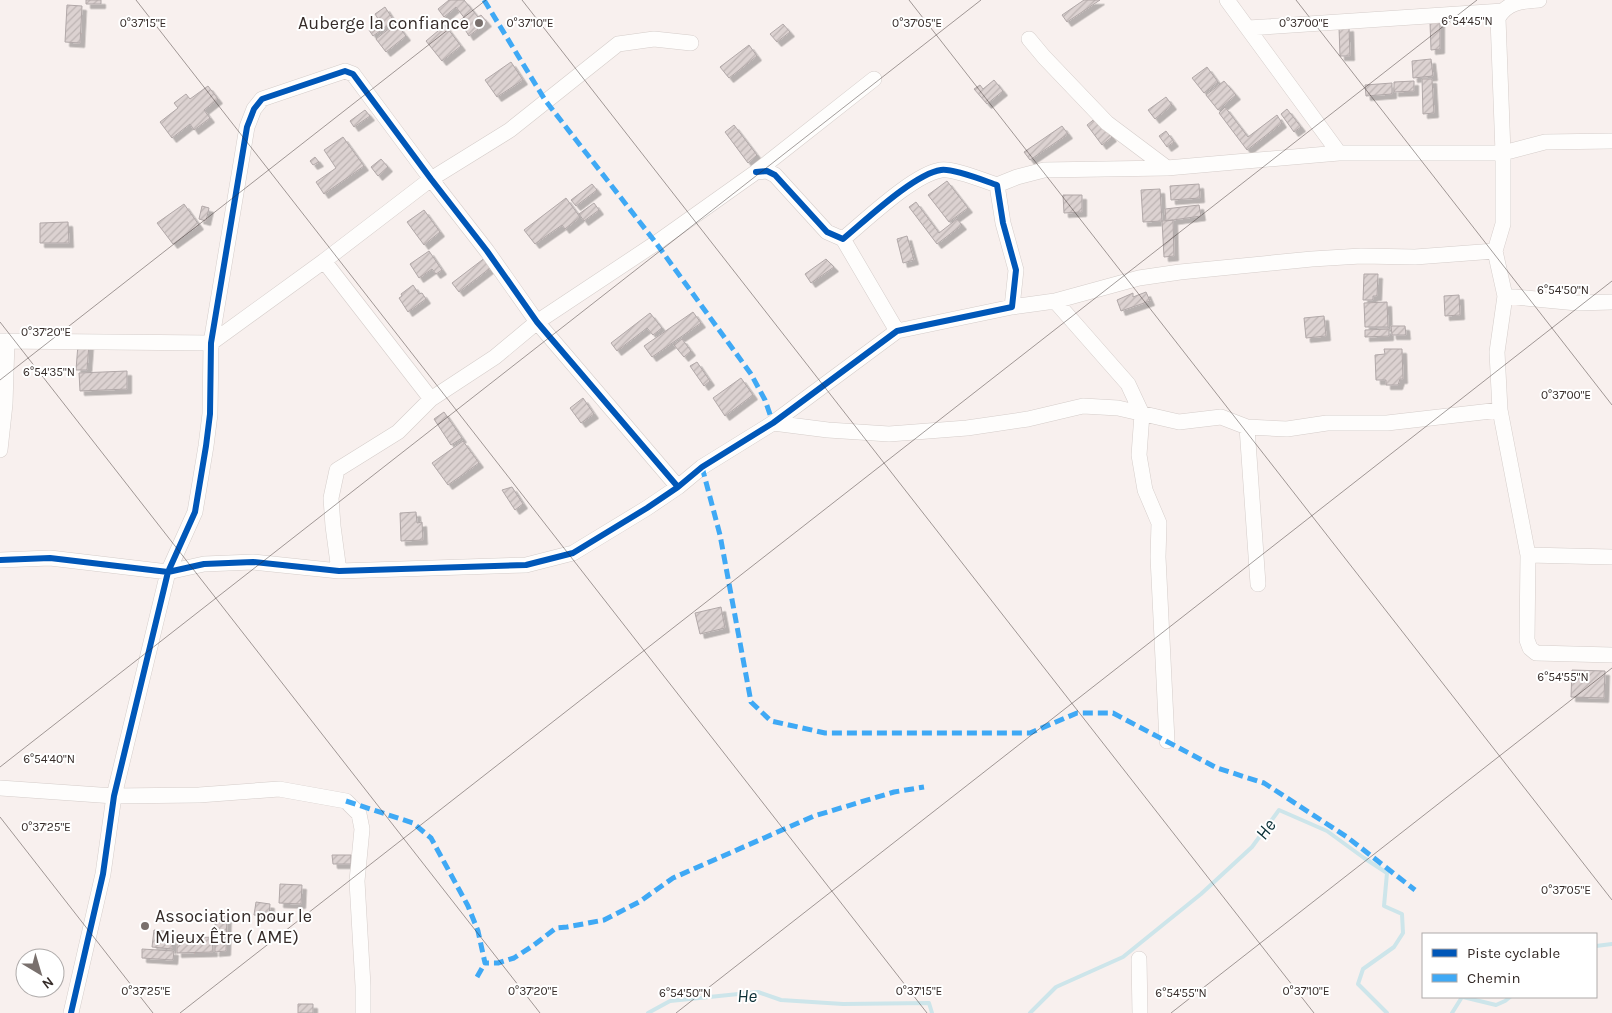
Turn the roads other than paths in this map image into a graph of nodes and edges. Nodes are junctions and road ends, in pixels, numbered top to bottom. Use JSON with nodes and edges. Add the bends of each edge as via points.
{"nodes":[{"id":1,"x":1227,"y":0,"type":"edge"},
{"id":2,"x":1539,"y":0,"type":"edge"},
{"id":3,"x":1503,"y":10,"type":"junction"},
{"id":4,"x":1248,"y":28,"type":"junction"},
{"id":5,"x":1029,"y":39,"type":"dead end"},
{"id":6,"x":691,"y":43,"type":"dead end"},
{"id":7,"x":874,"y":79,"type":"dead end"},
{"id":8,"x":1612,"y":141,"type":"edge"},
{"id":9,"x":1503,"y":152,"type":"junction"},
{"id":10,"x":1339,"y":153,"type":"junction"},
{"id":11,"x":1167,"y":168,"type":"junction"},
{"id":12,"x":756,"y":172,"type":"junction"},
{"id":13,"x":431,"y":179,"type":"junction"},
{"id":14,"x":997,"y":185,"type":"junction"},
{"id":15,"x":843,"y":238,"type":"junction"},
{"id":16,"x":1495,"y":250,"type":"junction"},
{"id":17,"x":324,"y":261,"type":"junction"},
{"id":18,"x":1505,"y":296,"type":"junction"},
{"id":19,"x":1054,"y":301,"type":"junction"},
{"id":20,"x":1612,"y":302,"type":"edge"},
{"id":21,"x":1012,"y":307,"type":"junction"},
{"id":22,"x":537,"y":322,"type":"junction"},
{"id":23,"x":897,"y":331,"type":"junction"},
{"id":24,"x":3,"y":341,"type":"edge"},
{"id":25,"x":211,"y":343,"type":"junction"},
{"id":26,"x":431,"y":399,"type":"junction"},
{"id":27,"x":1500,"y":410,"type":"junction"},
{"id":28,"x":1142,"y":414,"type":"junction"},
{"id":29,"x":773,"y":423,"type":"junction"},
{"id":30,"x":1247,"y":427,"type":"junction"},
{"id":31,"x":0,"y":450,"type":"edge"},
{"id":32,"x":678,"y":486,"type":"junction"},
{"id":33,"x":1528,"y":555,"type":"junction"},
{"id":34,"x":1612,"y":557,"type":"edge"},
{"id":35,"x":0,"y":560,"type":"edge"},
{"id":36,"x":339,"y":571,"type":"junction"},
{"id":37,"x":168,"y":572,"type":"junction"},
{"id":38,"x":1258,"y":584,"type":"dead end"},
{"id":39,"x":1612,"y":655,"type":"edge"},
{"id":40,"x":1167,"y":741,"type":"dead end"},
{"id":41,"x":0,"y":788,"type":"edge"},
{"id":42,"x":114,"y":796,"type":"junction"},
{"id":43,"x":1140,"y":959,"type":"dead end"},
{"id":44,"x":71,"y":1013,"type":"edge"},
{"id":45,"x":363,"y":1013,"type":"edge"},
{"id":46,"x":1140,"y":1013,"type":"edge"}],
"edges":[{"from":1,"to":4,"type":"street"},
{"from":2,"to":3,"type":"street","via":[[1510,4]]},
{"from":3,"to":4,"type":"street"},
{"from":3,"to":9,"type":"street","via":[[1498,18]]},
{"from":4,"to":10,"type":"street"},
{"from":5,"to":11,"type":"street","via":[[1107,124]]},
{"from":6,"to":13,"type":"street","via":[[654,39],[618,44],[510,130]]},
{"from":7,"to":12,"type":"street"},
{"from":8,"to":9,"type":"street","via":[[1544,142]]},
{"from":9,"to":10,"type":"street"},
{"from":9,"to":16,"type":"street","via":[[1503,224]]},
{"from":10,"to":11,"type":"street"},
{"from":11,"to":14,"type":"street","via":[[1044,170]]},
{"from":12,"to":15,"type":"street","via":[[767,171],[775,175],[827,232]]},
{"from":12,"to":22,"type":"street"},
{"from":13,"to":17,"type":"street"},
{"from":13,"to":22,"type":"street"},
{"from":13,"to":25,"type":"street","via":[[353,74],[337,73],[262,99],[247,127]]},
{"from":14,"to":15,"type":"street","via":[[942,170],[917,179]]},
{"from":14,"to":21,"type":"street","via":[[1016,270]]},
{"from":15,"to":23,"type":"street"},
{"from":16,"to":18,"type":"street"},
{"from":16,"to":19,"type":"street","via":[[1415,257],[1312,259],[1188,271],[1139,278]]},
{"from":17,"to":25,"type":"street"},
{"from":17,"to":26,"type":"street"},
{"from":18,"to":20,"type":"street","via":[[1577,303]]},
{"from":18,"to":27,"type":"street","via":[[1497,352]]},
{"from":19,"to":21,"type":"street"},
{"from":19,"to":28,"type":"street","via":[[1128,384]]},
{"from":21,"to":23,"type":"street"},
{"from":22,"to":26,"type":"street","via":[[495,357]]},
{"from":22,"to":32,"type":"street"},
{"from":23,"to":29,"type":"street"},
{"from":24,"to":25,"type":"street"},
{"from":24,"to":31,"type":"street","via":[[5,404]]},
{"from":25,"to":37,"type":"street","via":[[210,414],[195,512]]},
{"from":26,"to":36,"type":"street","via":[[398,432],[337,470],[331,498]]},
{"from":27,"to":30,"type":"street","via":[[1387,423],[1327,423],[1287,430]]},
{"from":27,"to":33,"type":"street"},
{"from":28,"to":29,"type":"street","via":[[1118,408],[1083,406],[967,428],[889,434]]},
{"from":28,"to":30,"type":"street","via":[[1179,422],[1221,417]]},
{"from":28,"to":40,"type":"street","via":[[1139,455],[1145,490],[1159,523]]},
{"from":29,"to":32,"type":"street","via":[[702,466]]},
{"from":30,"to":38,"type":"street"},
{"from":32,"to":36,"type":"street","via":[[573,553],[526,565]]},
{"from":33,"to":34,"type":"street"},
{"from":33,"to":39,"type":"street","via":[[1527,640],[1530,648],[1536,653]]},
{"from":35,"to":37,"type":"street","via":[[50,558]]},
{"from":36,"to":37,"type":"street","via":[[253,562],[204,564]]},
{"from":37,"to":42,"type":"street"},
{"from":41,"to":42,"type":"street"},
{"from":42,"to":44,"type":"street","via":[[103,874]]},
{"from":42,"to":45,"type":"street","via":[[279,789],[346,801],[359,814],[362,828],[357,881]]},
{"from":43,"to":46,"type":"street"}]}
